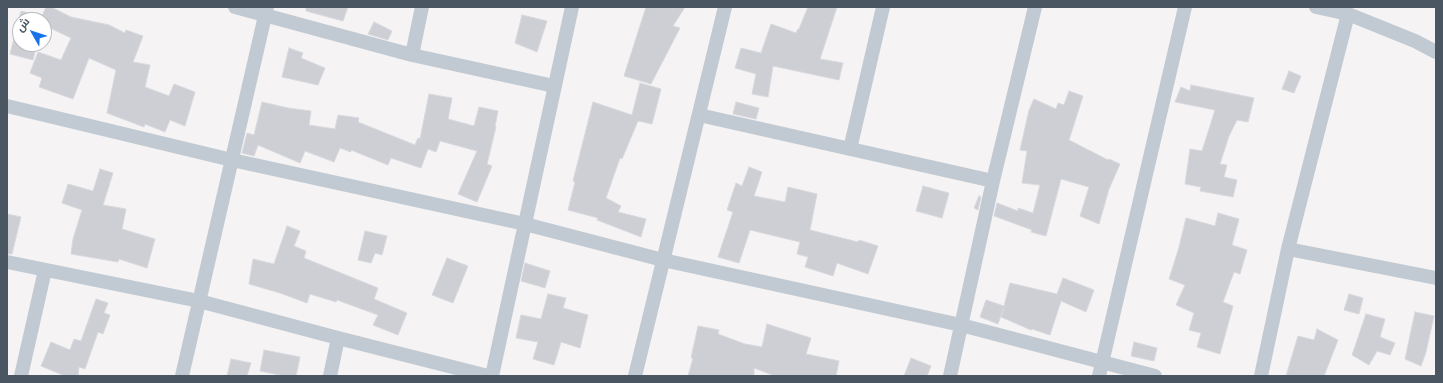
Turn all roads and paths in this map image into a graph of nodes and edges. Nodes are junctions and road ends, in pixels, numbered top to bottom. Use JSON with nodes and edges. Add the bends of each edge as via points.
{"nodes":[{"id":1,"x":235,"y":7,"type":"edge"},
{"id":2,"x":422,"y":7,"type":"edge"},
{"id":3,"x":572,"y":7,"type":"edge"},
{"id":4,"x":725,"y":7,"type":"edge"},
{"id":5,"x":883,"y":7,"type":"edge"},
{"id":6,"x":1035,"y":7,"type":"edge"},
{"id":7,"x":1184,"y":7,"type":"edge"},
{"id":8,"x":1316,"y":7,"type":"edge"},
{"id":9,"x":266,"y":11,"type":"edge"},
{"id":10,"x":1348,"y":14,"type":"junction"},
{"id":11,"x":1436,"y":52,"type":"edge"},
{"id":12,"x":412,"y":55,"type":"junction"},
{"id":13,"x":554,"y":86,"type":"junction"},
{"id":14,"x":7,"y":106,"type":"edge"},
{"id":15,"x":699,"y":115,"type":"junction"},
{"id":16,"x":850,"y":149,"type":"junction"},
{"id":17,"x":232,"y":160,"type":"junction"},
{"id":18,"x":993,"y":181,"type":"junction"},
{"id":19,"x":524,"y":224,"type":"junction"},
{"id":20,"x":1288,"y":249,"type":"junction"},
{"id":21,"x":663,"y":260,"type":"junction"},
{"id":22,"x":7,"y":262,"type":"edge"},
{"id":23,"x":44,"y":270,"type":"junction"},
{"id":24,"x":1436,"y":278,"type":"edge"},
{"id":25,"x":199,"y":301,"type":"junction"},
{"id":26,"x":961,"y":326,"type":"junction"},
{"id":27,"x":338,"y":338,"type":"junction"},
{"id":28,"x":1102,"y":362,"type":"junction"},
{"id":29,"x":21,"y":376,"type":"edge"},
{"id":30,"x":182,"y":376,"type":"edge"},
{"id":31,"x":330,"y":376,"type":"edge"},
{"id":32,"x":488,"y":376,"type":"edge"},
{"id":33,"x":492,"y":376,"type":"edge"},
{"id":34,"x":635,"y":376,"type":"edge"},
{"id":35,"x":950,"y":376,"type":"edge"},
{"id":36,"x":1099,"y":376,"type":"edge"},
{"id":37,"x":1155,"y":376,"type":"edge"},
{"id":38,"x":1261,"y":376,"type":"edge"}],
"edges":[{"from":1,"to":9,"type":"street"},
{"from":2,"to":12,"type":"street"},
{"from":3,"to":13,"type":"street"},
{"from":4,"to":15,"type":"street"},
{"from":5,"to":16,"type":"street"},
{"from":6,"to":18,"type":"street"},
{"from":7,"to":28,"type":"street"},
{"from":8,"to":10,"type":"street"},
{"from":9,"to":12,"type":"street"},
{"from":9,"to":17,"type":"street"},
{"from":10,"to":11,"type":"street"},
{"from":10,"to":20,"type":"street"},
{"from":12,"to":13,"type":"street"},
{"from":13,"to":19,"type":"street"},
{"from":14,"to":17,"type":"street"},
{"from":15,"to":16,"type":"street"},
{"from":15,"to":21,"type":"street"},
{"from":16,"to":18,"type":"street"},
{"from":17,"to":19,"type":"street"},
{"from":17,"to":25,"type":"street"},
{"from":18,"to":26,"type":"street"},
{"from":19,"to":21,"type":"street"},
{"from":19,"to":33,"type":"street"},
{"from":20,"to":24,"type":"street"},
{"from":20,"to":38,"type":"street"},
{"from":21,"to":26,"type":"street"},
{"from":21,"to":34,"type":"street"},
{"from":22,"to":23,"type":"street"},
{"from":23,"to":25,"type":"street"},
{"from":23,"to":29,"type":"street"},
{"from":25,"to":27,"type":"street"},
{"from":25,"to":30,"type":"street"},
{"from":26,"to":28,"type":"street"},
{"from":26,"to":35,"type":"street"},
{"from":27,"to":31,"type":"street"},
{"from":27,"to":32,"type":"street"},
{"from":28,"to":36,"type":"street"},
{"from":28,"to":37,"type":"street"}]}
